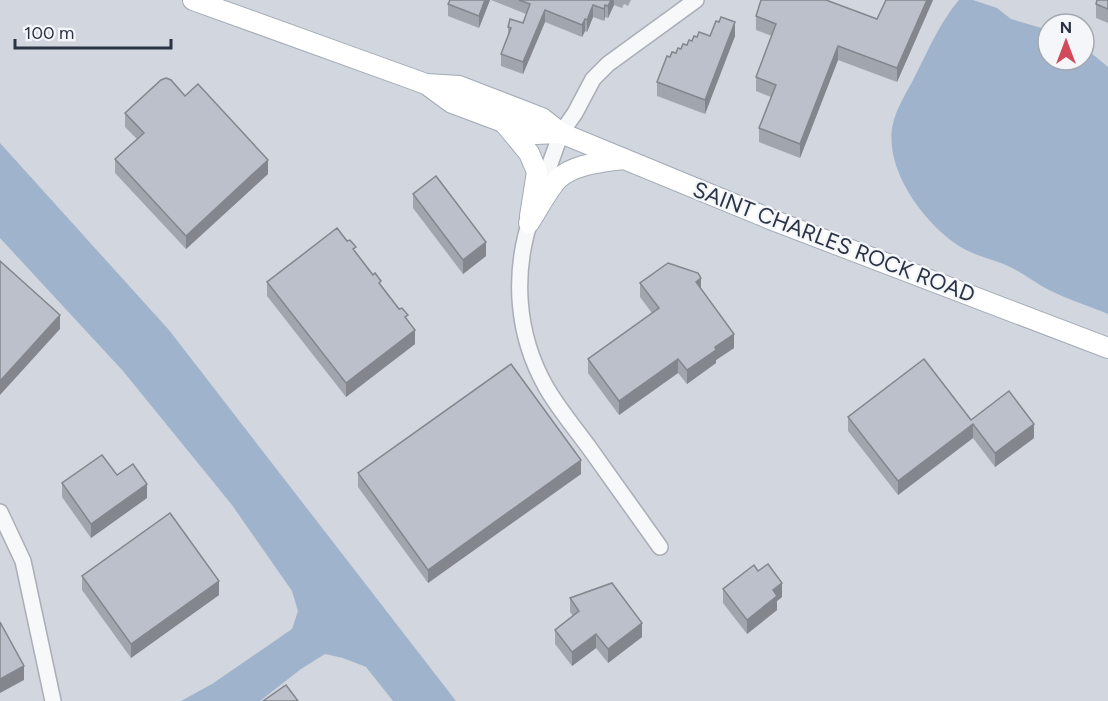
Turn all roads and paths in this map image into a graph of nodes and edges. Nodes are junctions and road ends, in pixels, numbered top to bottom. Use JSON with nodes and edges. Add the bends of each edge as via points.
{"nodes":[{"id":1,"x":193,"y":0,"type":"edge"},
{"id":2,"x":696,"y":0,"type":"edge"},
{"id":3,"x":426,"y":84,"type":"junction"},
{"id":4,"x":503,"y":122,"type":"junction"},
{"id":5,"x":561,"y":134,"type":"junction"},
{"id":6,"x":623,"y":159,"type":"junction"},
{"id":7,"x":529,"y":223,"type":"junction"},
{"id":8,"x":1108,"y":348,"type":"edge"},
{"id":9,"x":0,"y":512,"type":"edge"},
{"id":10,"x":660,"y":547,"type":"dead end"},
{"id":11,"x":53,"y":701,"type":"edge"}],
"edges":[{"from":1,"to":3,"type":"main road","name":"SAINT CHARLES ROCK ROAD"},
{"from":2,"to":5,"type":"street","via":[[601,72]]},
{"from":3,"to":4,"type":"main road","name":"SAINT CHARLES ROCK ROAD","via":[[452,103]]},
{"from":3,"to":5,"type":"main road","name":"SAINT CHARLES ROCK ROAD","via":[[459,86],[542,117]]},
{"from":4,"to":5,"type":"main road","name":"SAINT CHARLES ROCK ROAD","via":[[535,134]]},
{"from":4,"to":7,"type":"main road","via":[[529,153],[537,172]]},
{"from":5,"to":6,"type":"main road","name":"SAINT CHARLES ROCK ROAD"},
{"from":5,"to":7,"type":"street"},
{"from":6,"to":7,"type":"main road","via":[[565,174]]},
{"from":6,"to":8,"type":"main road","name":"SAINT CHARLES ROCK ROAD"},
{"from":7,"to":10,"type":"street","via":[[519,295],[529,351],[547,389]]},
{"from":9,"to":11,"type":"street","via":[[23,561]]}]}
